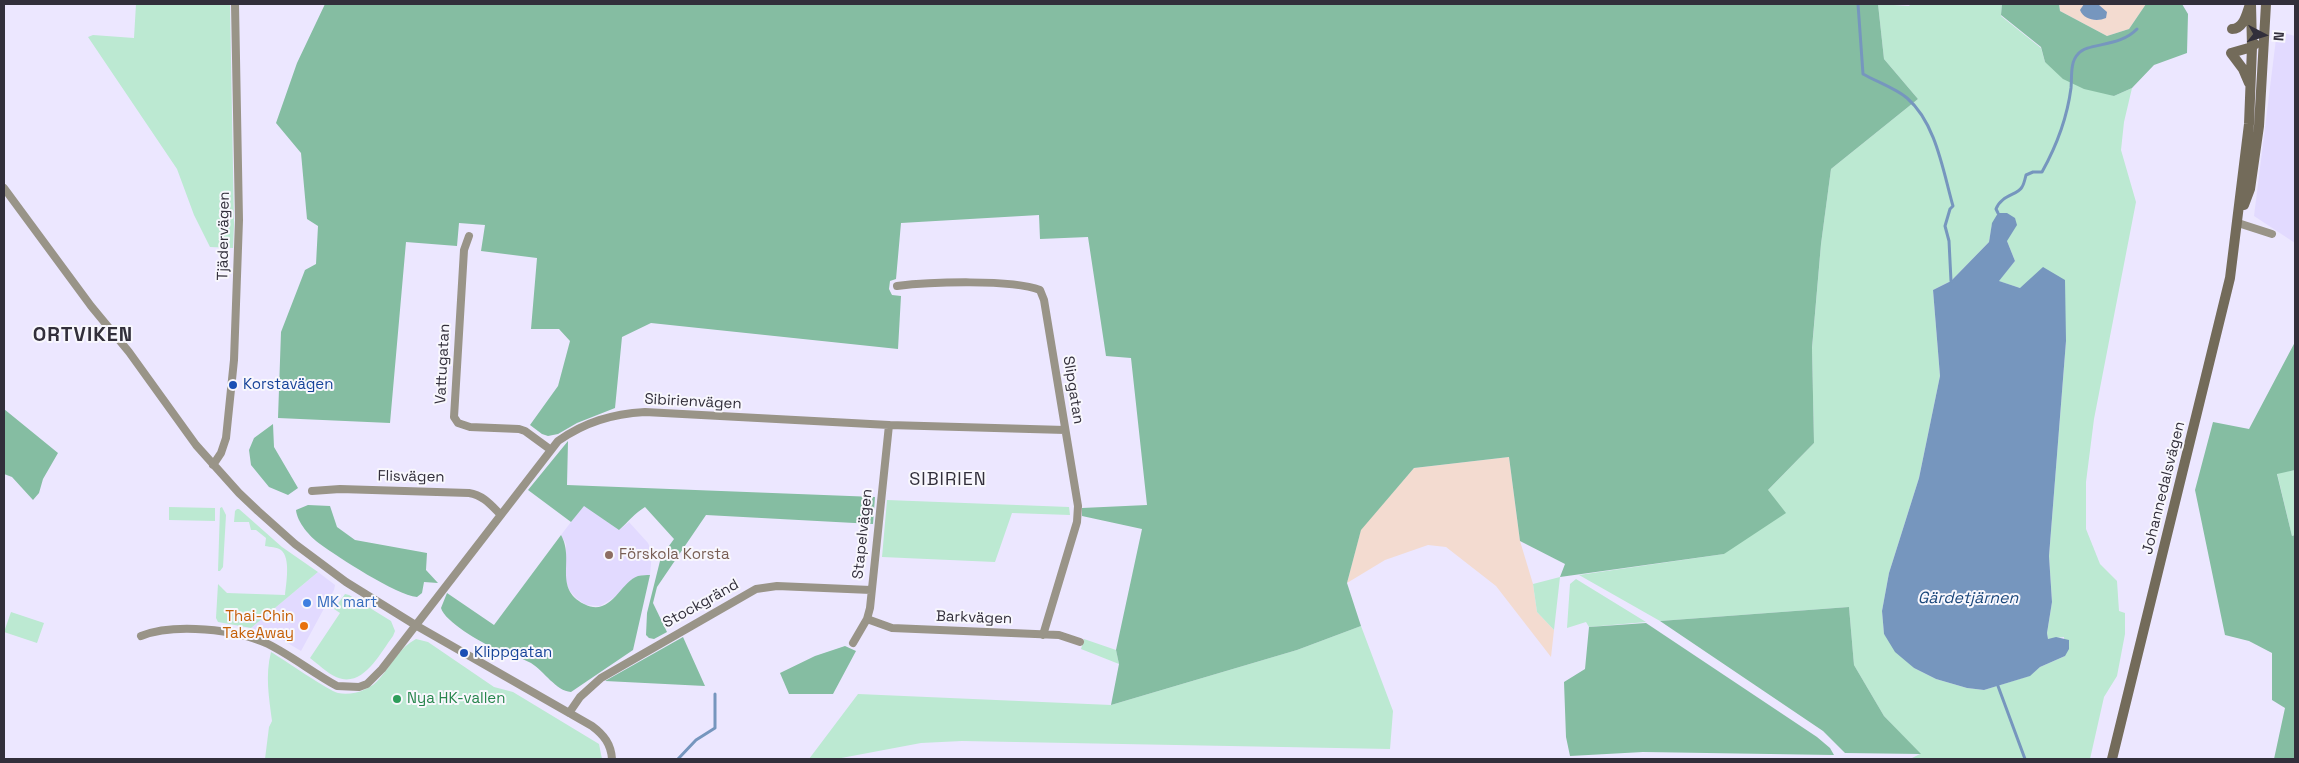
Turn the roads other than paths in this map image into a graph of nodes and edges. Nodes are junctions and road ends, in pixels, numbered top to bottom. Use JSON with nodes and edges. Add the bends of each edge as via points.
{"nodes":[{"id":1,"x":235,"y":4,"type":"edge"},
{"id":2,"x":2250,"y":4,"type":"edge"},
{"id":3,"x":2266,"y":4,"type":"edge"},
{"id":4,"x":2266,"y":25,"type":"junction"},
{"id":5,"x":2232,"y":29,"type":"dead end"},
{"id":6,"x":2252,"y":47,"type":"junction"},
{"id":7,"x":2250,"y":86,"type":"junction"},
{"id":8,"x":4,"y":188,"type":"edge"},
{"id":9,"x":2238,"y":223,"type":"junction"},
{"id":10,"x":2272,"y":234,"type":"dead end"},
{"id":11,"x":469,"y":236,"type":"dead end"},
{"id":12,"x":897,"y":286,"type":"dead end"},
{"id":13,"x":890,"y":425,"type":"junction"},
{"id":14,"x":1065,"y":430,"type":"junction"},
{"id":15,"x":551,"y":450,"type":"junction"},
{"id":16,"x":213,"y":465,"type":"junction"},
{"id":17,"x":312,"y":491,"type":"dead end"},
{"id":18,"x":501,"y":515,"type":"junction"},
{"id":19,"x":871,"y":590,"type":"junction"},
{"id":20,"x":867,"y":619,"type":"junction"},
{"id":21,"x":417,"y":626,"type":"junction"},
{"id":22,"x":1043,"y":635,"type":"junction"},
{"id":23,"x":141,"y":636,"type":"dead end"},
{"id":24,"x":1080,"y":642,"type":"dead end"},
{"id":25,"x":853,"y":643,"type":"dead end"},
{"id":26,"x":569,"y":713,"type":"junction"},
{"id":27,"x":612,"y":759,"type":"edge"},
{"id":28,"x":2112,"y":759,"type":"edge"}],
"edges":[{"from":1,"to":16,"type":"street","name":"Tjädervägen","via":[[240,220],[234,360],[226,438]]},
{"from":2,"to":5,"type":"main road","via":[[2246,18],[2239,27]]},
{"from":2,"to":6,"type":"main road","name":"Johannedalsvägen"},
{"from":3,"to":4,"type":"main road","name":"Johannedalsvägen"},
{"from":4,"to":6,"type":"main road"},
{"from":4,"to":9,"type":"main road","name":"Johannedalsvägen","via":[[2259,126],[2250,189]]},
{"from":6,"to":7,"type":"main road","name":"Johannedalsvägen"},
{"from":6,"to":7,"type":"main road","via":[[2231,53]]},
{"from":7,"to":9,"type":"main road","name":"Johannedalsvägen"},
{"from":8,"to":16,"type":"street"},
{"from":9,"to":10,"type":"street"},
{"from":9,"to":28,"type":"main road","name":"Johannedalsvägen","via":[[2230,278]]},
{"from":11,"to":15,"type":"street","name":"Vattugatan","via":[[464,250],[454,417],[458,423],[470,427],[525,430]]},
{"from":12,"to":14,"type":"street","name":"Slipgatan","via":[[917,283],[1006,285],[1040,290]]},
{"from":13,"to":14,"type":"street","name":"Sibirienvägen"},
{"from":13,"to":15,"type":"street","name":"Sibirienvägen","via":[[624,413],[574,430]]},
{"from":13,"to":19,"type":"street","name":"Stapelvägen"},
{"from":14,"to":22,"type":"street","name":"Slipgatan","via":[[1078,506],[1077,522]]},
{"from":15,"to":18,"type":"street","name":"Sibirienvägen"},
{"from":16,"to":21,"type":"street","via":[[295,544],[346,582]]},
{"from":17,"to":18,"type":"street","name":"Flisvägen","via":[[469,492],[477,494]]},
{"from":18,"to":21,"type":"street","name":"Sibirienvägen"},
{"from":19,"to":20,"type":"street","name":"Stapelvägen"},
{"from":19,"to":26,"type":"street","name":"Stockgränd","via":[[777,586],[756,589],[601,678],[580,697]]},
{"from":20,"to":22,"type":"street","name":"Barkvägen","via":[[892,628]]},
{"from":20,"to":25,"type":"street","name":"Stapelvägen"},
{"from":21,"to":23,"type":"street","via":[[367,684],[348,688],[337,686],[267,644],[236,634],[184,630],[154,631]]},
{"from":21,"to":26,"type":"street"},
{"from":22,"to":24,"type":"street","name":"Barkvägen","via":[[1059,635]]},
{"from":26,"to":27,"type":"street","via":[[600,732],[610,748]]}]}
